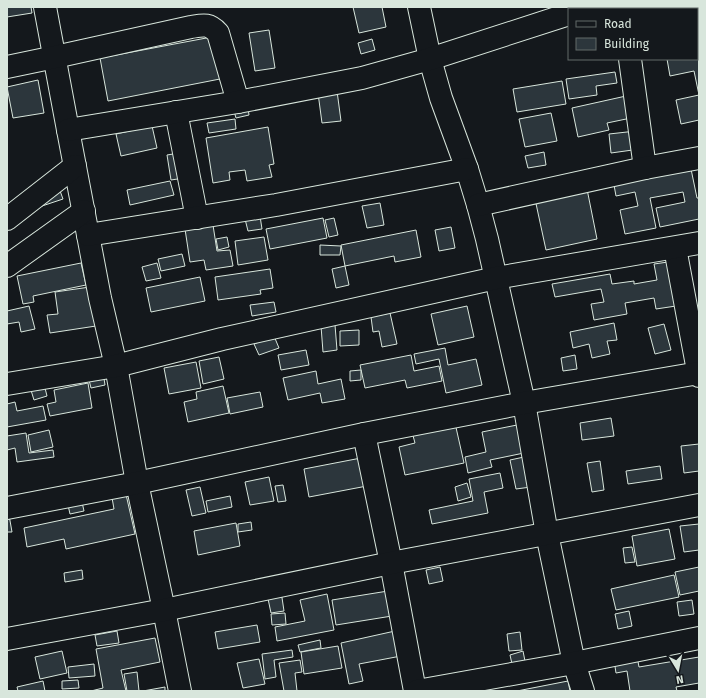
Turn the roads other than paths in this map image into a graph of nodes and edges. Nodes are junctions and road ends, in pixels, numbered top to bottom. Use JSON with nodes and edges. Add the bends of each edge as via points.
{"nodes":[{"id":1,"x":45,"y":7,"type":"edge"},
{"id":2,"x":419,"y":7,"type":"edge"},
{"id":3,"x":568,"y":14,"type":"edge"},
{"id":4,"x":55,"y":58,"type":"junction"},
{"id":5,"x":430,"y":59,"type":"junction"},
{"id":6,"x":630,"y":60,"type":"edge"},
{"id":7,"x":7,"y":67,"type":"edge"},
{"id":8,"x":238,"y":102,"type":"junction"},
{"id":9,"x":176,"y":112,"type":"junction"},
{"id":10,"x":68,"y":130,"type":"junction"},
{"id":11,"x":699,"y":158,"type":"edge"},
{"id":12,"x":75,"y":166,"type":"junction"},
{"id":13,"x":645,"y":168,"type":"junction"},
{"id":14,"x":466,"y":169,"type":"junction"},
{"id":15,"x":478,"y":205,"type":"junction"},
{"id":16,"x":84,"y":211,"type":"junction"},
{"id":17,"x":197,"y":218,"type":"junction"},
{"id":18,"x":7,"y":219,"type":"edge"},
{"id":19,"x":88,"y":235,"type":"junction"},
{"id":20,"x":699,"y":243,"type":"edge"},
{"id":21,"x":675,"y":248,"type":"junction"},
{"id":22,"x":7,"y":266,"type":"edge"},
{"id":23,"x":496,"y":278,"type":"junction"},
{"id":24,"x":116,"y":366,"type":"junction"},
{"id":25,"x":699,"y":374,"type":"edge"},
{"id":26,"x":7,"y":384,"type":"edge"},
{"id":27,"x":524,"y":403,"type":"junction"},
{"id":28,"x":364,"y":434,"type":"junction"},
{"id":29,"x":137,"y":483,"type":"junction"},
{"id":30,"x":699,"y":505,"type":"edge"},
{"id":31,"x":7,"y":508,"type":"edge"},
{"id":32,"x":547,"y":534,"type":"junction"},
{"id":33,"x":391,"y":563,"type":"junction"},
{"id":34,"x":164,"y":610,"type":"junction"},
{"id":35,"x":699,"y":638,"type":"edge"},
{"id":36,"x":7,"y":639,"type":"edge"},
{"id":37,"x":574,"y":663,"type":"junction"},
{"id":38,"x":180,"y":691,"type":"edge"},
{"id":39,"x":416,"y":691,"type":"edge"},
{"id":40,"x":582,"y":691,"type":"edge"}],
"edges":[{"from":1,"to":4,"type":"street"},
{"from":2,"to":5,"type":"street"},
{"from":3,"to":5,"type":"street"},
{"from":4,"to":7,"type":"street"},
{"from":4,"to":8,"type":"street","via":[[191,26],[206,25],[218,33]]},
{"from":4,"to":10,"type":"street"},
{"from":5,"to":8,"type":"street","via":[[362,78]]},
{"from":5,"to":14,"type":"street"},
{"from":6,"to":13,"type":"street"},
{"from":8,"to":9,"type":"street"},
{"from":9,"to":10,"type":"street"},
{"from":9,"to":17,"type":"street"},
{"from":10,"to":12,"type":"street"},
{"from":11,"to":13,"type":"street"},
{"from":12,"to":16,"type":"street"},
{"from":12,"to":18,"type":"street"},
{"from":13,"to":15,"type":"street"},
{"from":14,"to":15,"type":"street"},
{"from":14,"to":17,"type":"street"},
{"from":15,"to":23,"type":"street"},
{"from":16,"to":19,"type":"street"},
{"from":16,"to":22,"type":"street"},
{"from":17,"to":19,"type":"street"},
{"from":19,"to":24,"type":"street"},
{"from":20,"to":21,"type":"street"},
{"from":21,"to":23,"type":"street"},
{"from":21,"to":25,"type":"street"},
{"from":23,"to":24,"type":"street","via":[[222,338]]},
{"from":23,"to":27,"type":"street"},
{"from":24,"to":26,"type":"street"},
{"from":24,"to":29,"type":"street"},
{"from":25,"to":27,"type":"street"},
{"from":27,"to":28,"type":"street"},
{"from":27,"to":32,"type":"street"},
{"from":28,"to":29,"type":"street"},
{"from":28,"to":33,"type":"street"},
{"from":29,"to":31,"type":"street"},
{"from":29,"to":34,"type":"street"},
{"from":30,"to":32,"type":"street"},
{"from":32,"to":33,"type":"street"},
{"from":32,"to":37,"type":"street"},
{"from":33,"to":34,"type":"street"},
{"from":33,"to":39,"type":"street"},
{"from":34,"to":36,"type":"street"},
{"from":34,"to":38,"type":"street"},
{"from":35,"to":37,"type":"street"},
{"from":37,"to":39,"type":"street"},
{"from":37,"to":40,"type":"street"}]}
